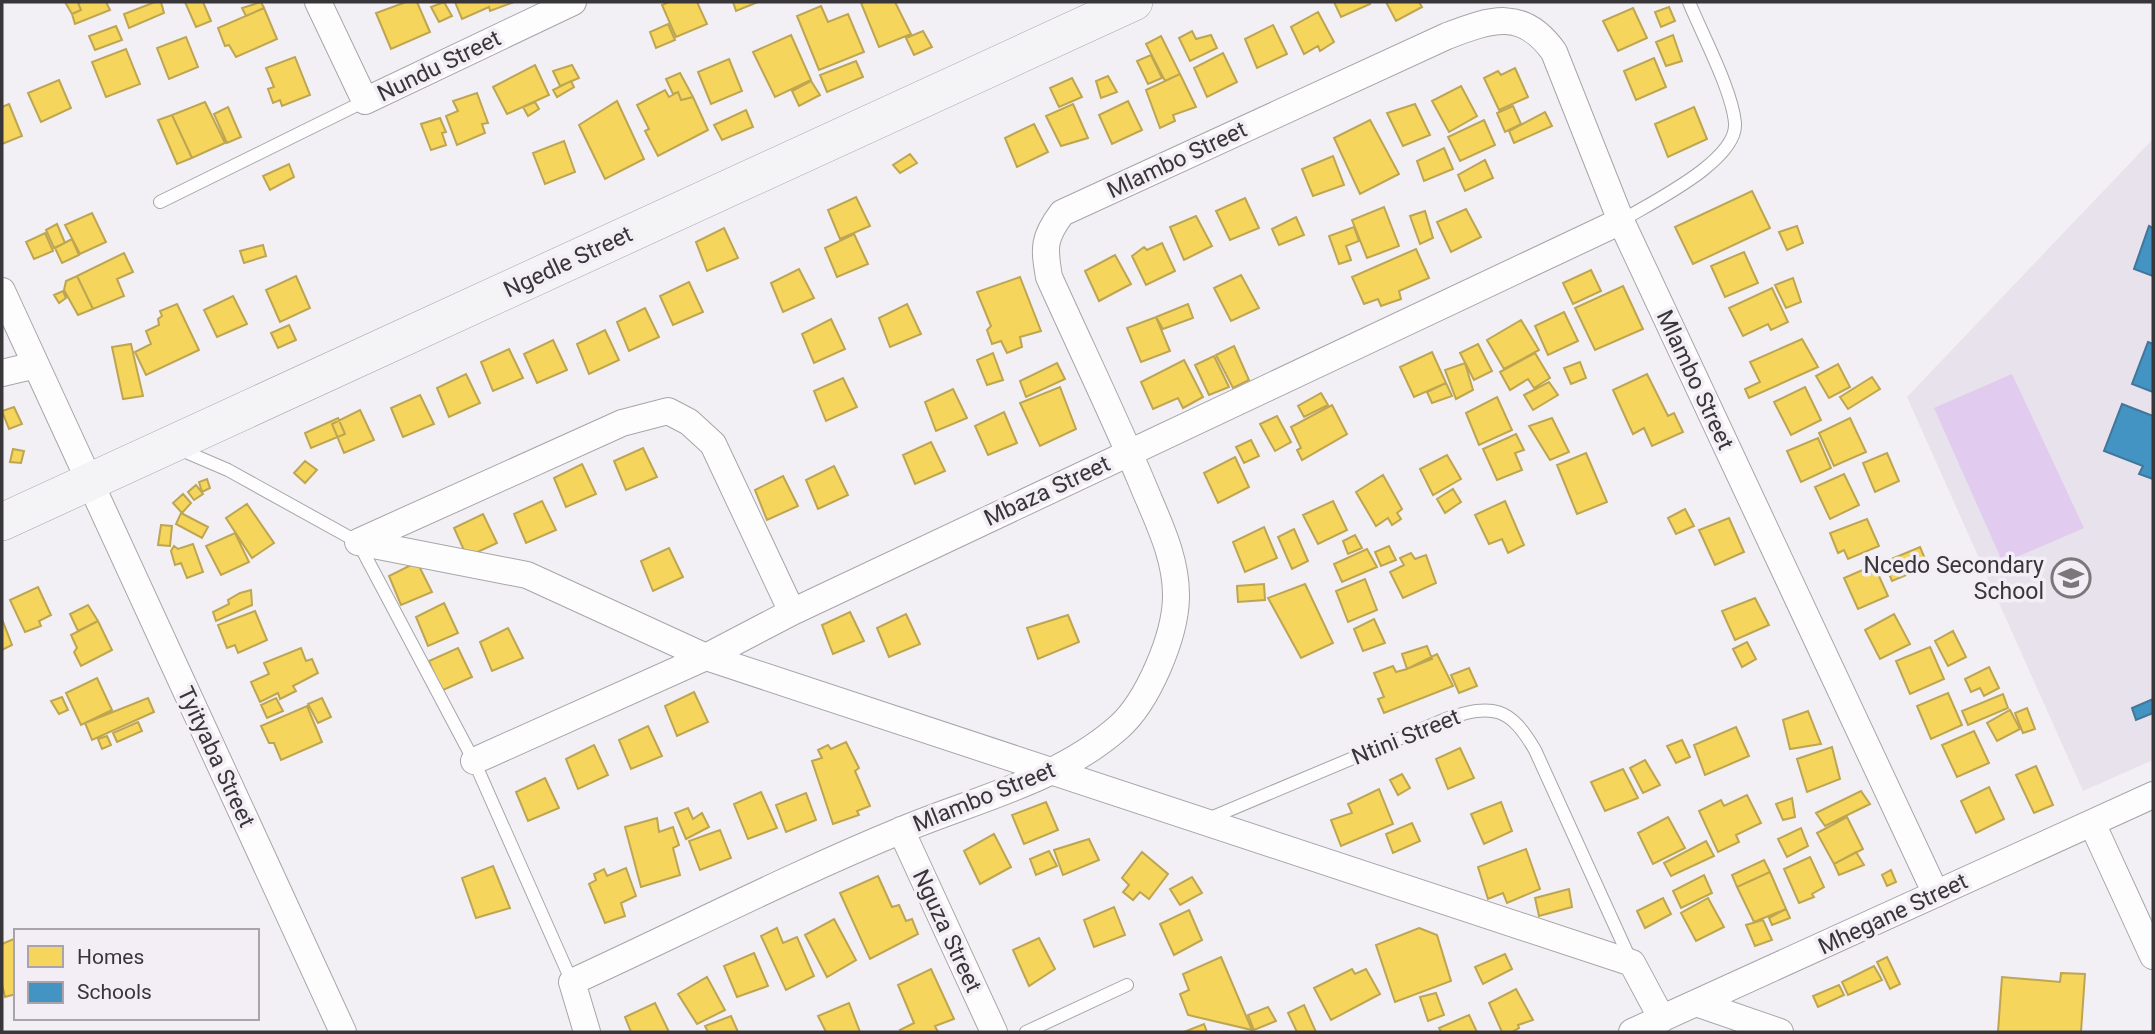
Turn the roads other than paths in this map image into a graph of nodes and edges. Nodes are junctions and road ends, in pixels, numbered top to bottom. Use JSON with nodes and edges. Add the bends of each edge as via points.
{"nodes":[{"id":1,"x":318,"y":2,"type":"edge"},
{"id":2,"x":573,"y":2,"type":"edge"},
{"id":3,"x":1134,"y":2,"type":"edge"},
{"id":4,"x":1689,"y":2,"type":"edge"},
{"id":5,"x":365,"y":102,"type":"junction"},
{"id":6,"x":160,"y":202,"type":"dead end"},
{"id":7,"x":1621,"y":221,"type":"junction"},
{"id":8,"x":2,"y":290,"type":"edge"},
{"id":9,"x":36,"y":365,"type":"junction"},
{"id":10,"x":2,"y":373,"type":"edge"},
{"id":11,"x":169,"y":445,"type":"junction"},
{"id":12,"x":1129,"y":453,"type":"junction"},
{"id":13,"x":88,"y":482,"type":"junction"},
{"id":14,"x":2,"y":522,"type":"edge"},
{"id":15,"x":358,"y":542,"type":"junction"},
{"id":16,"x":792,"y":612,"type":"junction"},
{"id":17,"x":706,"y":657,"type":"junction"},
{"id":18,"x":474,"y":761,"type":"junction"},
{"id":19,"x":1054,"y":772,"type":"junction"},
{"id":20,"x":2153,"y":795,"type":"edge"},
{"id":21,"x":1203,"y":821,"type":"junction"},
{"id":22,"x":2092,"y":823,"type":"junction"},
{"id":23,"x":901,"y":830,"type":"junction"},
{"id":24,"x":1936,"y":894,"type":"junction"},
{"id":25,"x":2153,"y":956,"type":"edge"},
{"id":26,"x":1632,"y":963,"type":"junction"},
{"id":27,"x":572,"y":982,"type":"junction"},
{"id":28,"x":1127,"y":985,"type":"dead end"},
{"id":29,"x":1696,"y":1003,"type":"junction"},
{"id":30,"x":1662,"y":1018,"type":"junction"},
{"id":31,"x":343,"y":1032,"type":"edge"},
{"id":32,"x":587,"y":1032,"type":"edge"},
{"id":33,"x":994,"y":1032,"type":"edge"},
{"id":34,"x":1026,"y":1032,"type":"edge"},
{"id":35,"x":1632,"y":1032,"type":"edge"},
{"id":36,"x":1780,"y":1032,"type":"edge"}],
"edges":[{"from":1,"to":5,"type":"street","name":"Nundu Street"},
{"from":2,"to":5,"type":"street","name":"Nundu Street"},
{"from":3,"to":11,"type":"street","name":"Ngedle Street"},
{"from":4,"to":7,"type":"lane","via":[[1731,105],[1733,137],[1711,164]]},
{"from":5,"to":6,"type":"lane"},
{"from":7,"to":12,"type":"street","name":"Mbaza Street"},
{"from":7,"to":12,"type":"street","name":"Mlambo Street","via":[[1554,52],[1540,32],[1521,23],[1500,21],[1447,36],[1062,214],[1048,231],[1044,250],[1049,277]]},
{"from":7,"to":24,"type":"street","name":"Mlambo Street"},
{"from":8,"to":9,"type":"street","name":"Tyityaba Street"},
{"from":9,"to":10,"type":"street"},
{"from":9,"to":13,"type":"street","name":"Tyityaba Street"},
{"from":11,"to":13,"type":"street","name":"Ngedle Street"},
{"from":11,"to":15,"type":"lane","via":[[217,464]]},
{"from":12,"to":16,"type":"street","name":"Mbaza Street"},
{"from":12,"to":19,"type":"street","name":"Mlambo Street","via":[[1169,548],[1176,599],[1168,639],[1144,697],[1120,726]]},
{"from":13,"to":14,"type":"street","name":"Ngedle Street"},
{"from":13,"to":31,"type":"street","name":"Tyityaba Street"},
{"from":15,"to":16,"type":"street","via":[[622,423],[668,411],[689,422],[713,444]]},
{"from":15,"to":17,"type":"street","via":[[527,575]]},
{"from":15,"to":18,"type":"lane"},
{"from":16,"to":17,"type":"street","name":"Mbaza Street"},
{"from":17,"to":18,"type":"street","name":"Mbaza Street"},
{"from":17,"to":19,"type":"street"},
{"from":18,"to":27,"type":"lane"},
{"from":19,"to":21,"type":"street"},
{"from":19,"to":23,"type":"street","name":"Mlambo Street"},
{"from":20,"to":22,"type":"street","name":"Mhegane Street"},
{"from":21,"to":26,"type":"street"},
{"from":21,"to":26,"type":"lane","name":"Ntini Street","via":[[1446,719],[1474,710],[1506,713],[1535,750]]},
{"from":22,"to":24,"type":"street","name":"Mhegane Street"},
{"from":22,"to":25,"type":"street"},
{"from":23,"to":27,"type":"street","name":"Mlambo Street"},
{"from":23,"to":33,"type":"street","name":"Nguza Street"},
{"from":24,"to":29,"type":"street","name":"Mhegane Street"},
{"from":26,"to":30,"type":"street"},
{"from":27,"to":32,"type":"street"},
{"from":28,"to":34,"type":"lane"},
{"from":29,"to":30,"type":"street","name":"Mhegane Street"},
{"from":29,"to":36,"type":"street"},
{"from":30,"to":35,"type":"street","name":"Mhegane Street"}]}
